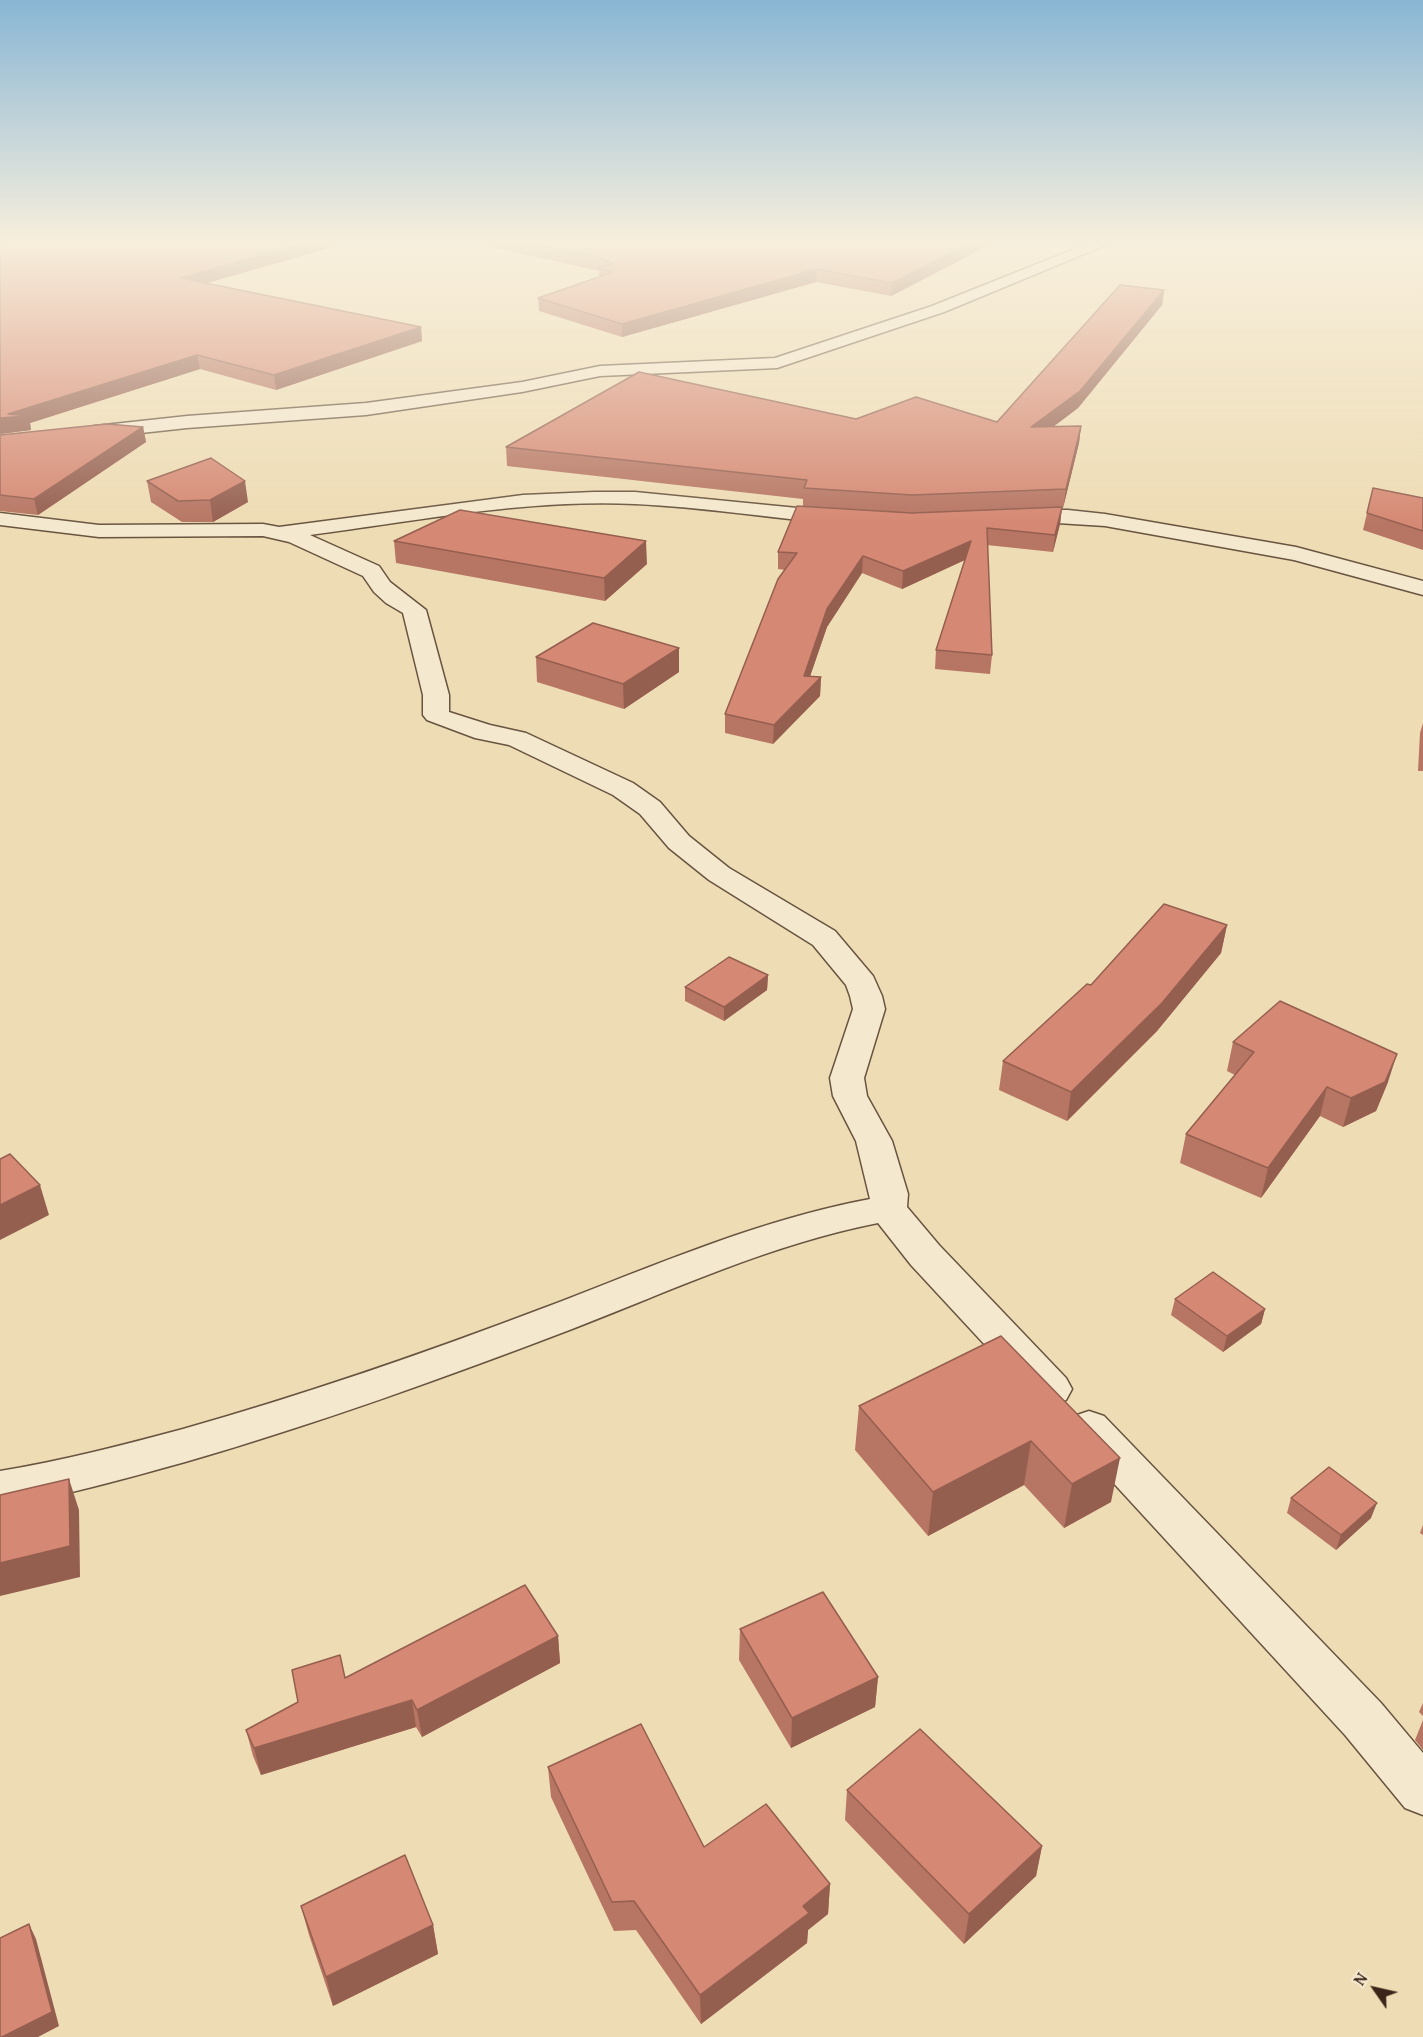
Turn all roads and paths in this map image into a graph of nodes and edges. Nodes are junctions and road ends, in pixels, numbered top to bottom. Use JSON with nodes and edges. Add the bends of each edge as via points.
{"nodes":[{"id":1,"x":860,"y":335,"type":"edge"},
{"id":2,"x":79,"y":433,"type":"edge"},
{"id":3,"x":999,"y":517,"type":"edge"},
{"id":4,"x":0,"y":519,"type":"edge"},
{"id":5,"x":863,"y":519,"type":"edge"},
{"id":6,"x":281,"y":532,"type":"junction"},
{"id":7,"x":1423,"y":588,"type":"edge"},
{"id":8,"x":888,"y":1208,"type":"junction"},
{"id":9,"x":0,"y":1489,"type":"edge"},
{"id":10,"x":1423,"y":1791,"type":"edge"}],
"edges":[{"from":1,"to":2,"type":"street","via":[[777,363],[600,371],[522,387],[366,409]]},
{"from":3,"to":7,"type":"street","via":[[1105,520],[1296,554]]},
{"from":4,"to":6,"type":"street","via":[[99,531]]},
{"from":5,"to":6,"type":"street","via":[[635,498],[594,498],[523,501]]},
{"from":6,"to":8,"type":"street","via":[[374,573],[382,587],[414,610],[436,695],[436,715],[517,739],[623,789],[650,808],[679,842],[727,879],[824,938],[862,983],[866,996],[869,1009],[847,1078],[850,1096],[874,1141],[889,1194]]},
{"from":8,"to":9,"type":"street","via":[[767,1237],[443,1363],[229,1433],[46,1482]]},
{"from":8,"to":10,"type":"street","via":[[925,1255],[1363,1719]]}]}
